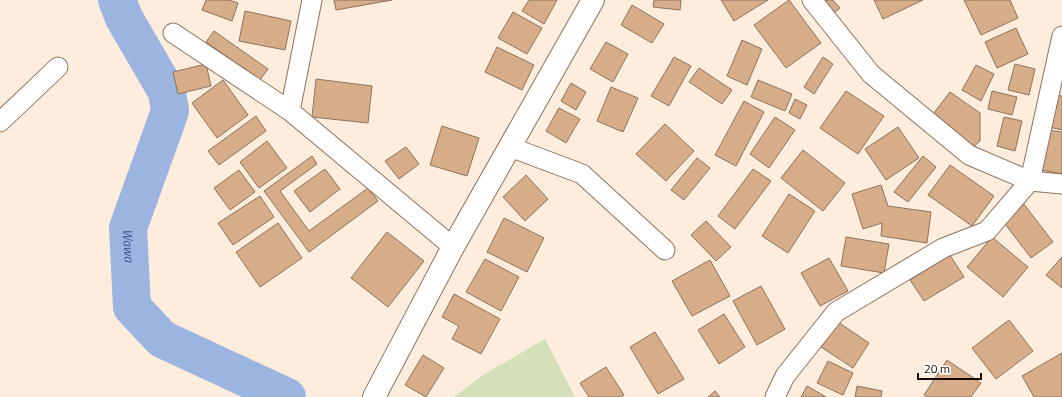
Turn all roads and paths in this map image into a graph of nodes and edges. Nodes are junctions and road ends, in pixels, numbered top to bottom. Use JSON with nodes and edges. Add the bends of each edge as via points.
{"nodes":[{"id":1,"x":312,"y":0,"type":"edge"},
{"id":2,"x":593,"y":0,"type":"edge"},
{"id":3,"x":812,"y":0,"type":"edge"},
{"id":4,"x":173,"y":33,"type":"dead end"},
{"id":5,"x":1062,"y":36,"type":"edge"},
{"id":6,"x":58,"y":67,"type":"dead end"},
{"id":7,"x":290,"y":111,"type":"junction"},
{"id":8,"x":0,"y":122,"type":"edge"},
{"id":9,"x":510,"y":147,"type":"junction"},
{"id":10,"x":1030,"y":181,"type":"junction"},
{"id":11,"x":1062,"y":184,"type":"edge"},
{"id":12,"x":453,"y":247,"type":"junction"},
{"id":13,"x":665,"y":250,"type":"dead end"},
{"id":14,"x":374,"y":397,"type":"edge"},
{"id":15,"x":775,"y":397,"type":"edge"}],
"edges":[{"from":1,"to":7,"type":"street"},
{"from":2,"to":9,"type":"main road"},
{"from":3,"to":10,"type":"street","via":[[871,74],[970,155]]},
{"from":4,"to":7,"type":"street"},
{"from":5,"to":10,"type":"street"},
{"from":6,"to":8,"type":"street"},
{"from":7,"to":12,"type":"street"},
{"from":9,"to":12,"type":"main road"},
{"from":9,"to":13,"type":"street","via":[[582,174]]},
{"from":10,"to":11,"type":"street"},
{"from":10,"to":15,"type":"street","via":[[987,232],[943,248],[836,312],[785,376]]},
{"from":12,"to":14,"type":"main road"}]}
